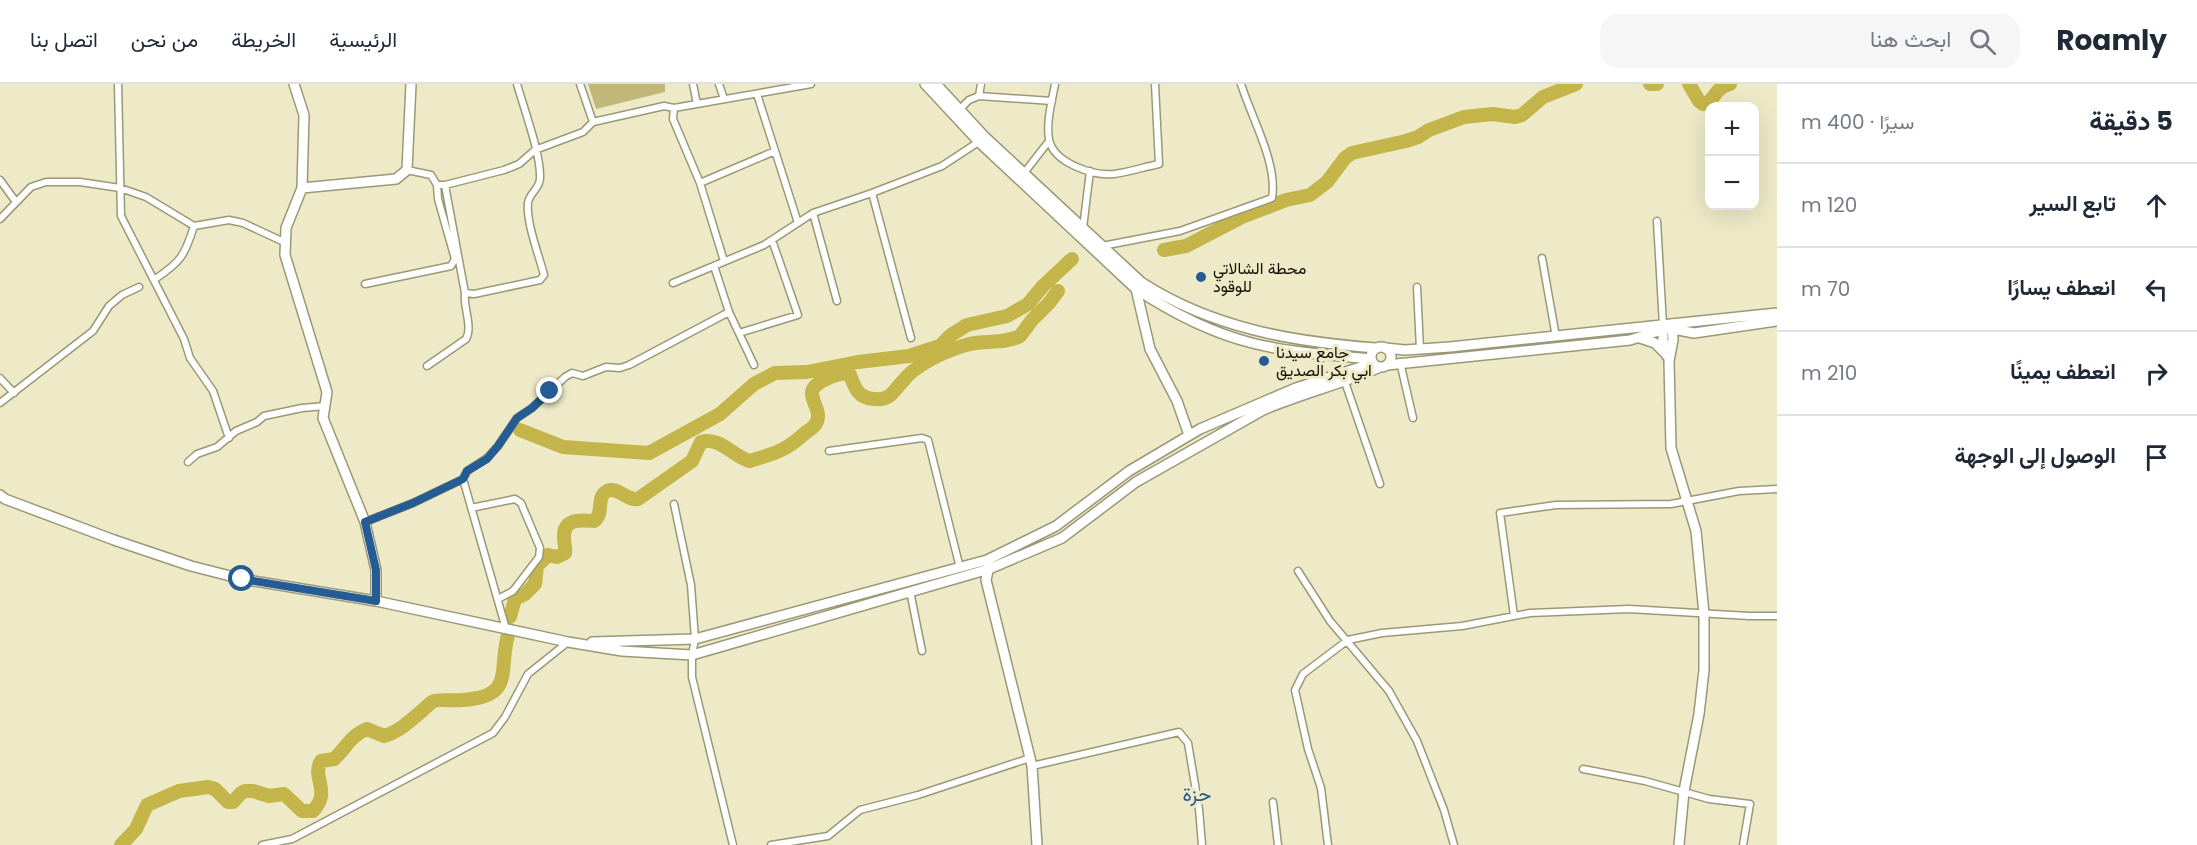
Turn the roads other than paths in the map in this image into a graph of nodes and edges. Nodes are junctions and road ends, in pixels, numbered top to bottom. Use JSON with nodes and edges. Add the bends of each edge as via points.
{"nodes":[{"id":1,"x":118,"y":84,"type":"edge"},
{"id":2,"x":294,"y":84,"type":"edge"},
{"id":3,"x":411,"y":84,"type":"edge"},
{"id":4,"x":517,"y":84,"type":"edge"},
{"id":5,"x":580,"y":84,"type":"edge"},
{"id":6,"x":693,"y":84,"type":"edge"},
{"id":7,"x":719,"y":84,"type":"edge"},
{"id":8,"x":811,"y":84,"type":"edge"},
{"id":9,"x":925,"y":84,"type":"edge"},
{"id":10,"x":936,"y":84,"type":"edge"},
{"id":11,"x":981,"y":84,"type":"edge"},
{"id":12,"x":1055,"y":84,"type":"edge"},
{"id":13,"x":1155,"y":84,"type":"edge"},
{"id":14,"x":1241,"y":84,"type":"edge"},
{"id":15,"x":792,"y":86,"type":"edge"},
{"id":16,"x":757,"y":94,"type":"junction"},
{"id":17,"x":979,"y":96,"type":"junction"},
{"id":18,"x":724,"y":99,"type":"junction"},
{"id":19,"x":1052,"y":101,"type":"junction"},
{"id":20,"x":697,"y":104,"type":"junction"},
{"id":21,"x":674,"y":108,"type":"junction"},
{"id":22,"x":960,"y":109,"type":"junction"},
{"id":23,"x":593,"y":122,"type":"junction"},
{"id":24,"x":982,"y":140,"type":"junction"},
{"id":25,"x":1049,"y":141,"type":"junction"},
{"id":26,"x":535,"y":150,"type":"junction"},
{"id":27,"x":775,"y":151,"type":"junction"},
{"id":28,"x":407,"y":170,"type":"junction"},
{"id":29,"x":1090,"y":171,"type":"junction"},
{"id":30,"x":1024,"y":173,"type":"junction"},
{"id":31,"x":0,"y":180,"type":"edge"},
{"id":32,"x":700,"y":183,"type":"junction"},
{"id":33,"x":437,"y":185,"type":"junction"},
{"id":34,"x":445,"y":185,"type":"junction"},
{"id":35,"x":120,"y":188,"type":"junction"},
{"id":36,"x":302,"y":188,"type":"junction"},
{"id":37,"x":872,"y":193,"type":"junction"},
{"id":38,"x":16,"y":202,"type":"junction"},
{"id":39,"x":813,"y":213,"type":"junction"},
{"id":40,"x":0,"y":219,"type":"edge"},
{"id":41,"x":1657,"y":221,"type":"dead end"},
{"id":42,"x":798,"y":222,"type":"junction"},
{"id":43,"x":194,"y":226,"type":"junction"},
{"id":44,"x":1083,"y":228,"type":"junction"},
{"id":45,"x":772,"y":240,"type":"junction"},
{"id":46,"x":284,"y":242,"type":"junction"},
{"id":47,"x":1102,"y":246,"type":"junction"},
{"id":48,"x":1542,"y":258,"type":"dead end"},
{"id":49,"x":724,"y":261,"type":"junction"},
{"id":50,"x":714,"y":266,"type":"junction"},
{"id":51,"x":155,"y":279,"type":"junction"},
{"id":52,"x":673,"y":283,"type":"dead end"},
{"id":53,"x":365,"y":284,"type":"dead end"},
{"id":54,"x":139,"y":287,"type":"dead end"},
{"id":55,"x":1417,"y":287,"type":"dead end"},
{"id":56,"x":1136,"y":290,"type":"junction"},
{"id":57,"x":465,"y":293,"type":"junction"},
{"id":58,"x":837,"y":301,"type":"dead end"},
{"id":59,"x":729,"y":312,"type":"junction"},
{"id":60,"x":1777,"y":313,"type":"edge"},
{"id":61,"x":1777,"y":321,"type":"edge"},
{"id":62,"x":1712,"y":325,"type":"junction"},
{"id":63,"x":1667,"y":327,"type":"junction"},
{"id":64,"x":739,"y":333,"type":"junction"},
{"id":65,"x":1556,"y":337,"type":"junction"},
{"id":66,"x":911,"y":338,"type":"dead end"},
{"id":67,"x":1640,"y":338,"type":"junction"},
{"id":68,"x":1381,"y":348,"type":"junction"},
{"id":69,"x":1420,"y":350,"type":"junction"},
{"id":70,"x":1668,"y":358,"type":"junction"},
{"id":71,"x":1400,"y":362,"type":"junction"},
{"id":72,"x":1378,"y":363,"type":"junction"},
{"id":73,"x":754,"y":364,"type":"dead end"},
{"id":74,"x":427,"y":366,"type":"dead end"},
{"id":75,"x":0,"y":378,"type":"edge"},
{"id":76,"x":1345,"y":382,"type":"junction"},
{"id":77,"x":14,"y":393,"type":"junction"},
{"id":78,"x":0,"y":403,"type":"edge"},
{"id":79,"x":325,"y":406,"type":"junction"},
{"id":80,"x":1413,"y":418,"type":"dead end"},
{"id":81,"x":1190,"y":435,"type":"junction"},
{"id":82,"x":229,"y":438,"type":"junction"},
{"id":83,"x":829,"y":451,"type":"dead end"},
{"id":84,"x":188,"y":462,"type":"dead end"},
{"id":85,"x":463,"y":479,"type":"junction"},
{"id":86,"x":1380,"y":484,"type":"dead end"},
{"id":87,"x":1777,"y":489,"type":"edge"},
{"id":88,"x":2,"y":497,"type":"edge"},
{"id":89,"x":1687,"y":502,"type":"junction"},
{"id":90,"x":674,"y":504,"type":"dead end"},
{"id":91,"x":471,"y":508,"type":"junction"},
{"id":92,"x":365,"y":522,"type":"junction"},
{"id":93,"x":988,"y":564,"type":"junction"},
{"id":94,"x":960,"y":568,"type":"junction"},
{"id":95,"x":975,"y":568,"type":"junction"},
{"id":96,"x":1298,"y":571,"type":"dead end"},
{"id":97,"x":986,"y":580,"type":"junction"},
{"id":98,"x":910,"y":591,"type":"junction"},
{"id":99,"x":498,"y":599,"type":"junction"},
{"id":100,"x":376,"y":601,"type":"junction"},
{"id":101,"x":1704,"y":614,"type":"junction"},
{"id":102,"x":1514,"y":616,"type":"junction"},
{"id":103,"x":1777,"y":616,"type":"edge"},
{"id":104,"x":506,"y":629,"type":"junction"},
{"id":105,"x":695,"y":639,"type":"junction"},
{"id":106,"x":1348,"y":640,"type":"junction"},
{"id":107,"x":568,"y":642,"type":"junction"},
{"id":108,"x":922,"y":651,"type":"dead end"},
{"id":109,"x":692,"y":655,"type":"junction"},
{"id":110,"x":1031,"y":762,"type":"junction"},
{"id":111,"x":1583,"y":769,"type":"dead end"},
{"id":112,"x":1684,"y":792,"type":"junction"},
{"id":113,"x":1273,"y":802,"type":"dead end"},
{"id":114,"x":262,"y":845,"type":"edge"},
{"id":115,"x":733,"y":845,"type":"edge"},
{"id":116,"x":771,"y":845,"type":"edge"},
{"id":117,"x":1037,"y":845,"type":"edge"},
{"id":118,"x":1202,"y":845,"type":"edge"},
{"id":119,"x":1278,"y":845,"type":"edge"},
{"id":120,"x":1328,"y":845,"type":"edge"},
{"id":121,"x":1454,"y":845,"type":"edge"},
{"id":122,"x":1679,"y":845,"type":"edge"},
{"id":123,"x":1743,"y":845,"type":"edge"}],
"edges":[{"from":1,"to":35,"type":"street"},
{"from":2,"to":36,"type":"main road","via":[[304,115]]},
{"from":3,"to":28,"type":"main road"},
{"from":4,"to":26,"type":"street"},
{"from":5,"to":23,"type":"street"},
{"from":6,"to":20,"type":"street"},
{"from":7,"to":18,"type":"street"},
{"from":8,"to":15,"type":"street"},
{"from":9,"to":24,"type":"main road"},
{"from":10,"to":22,"type":"main road"},
{"from":11,"to":17,"type":"street"},
{"from":12,"to":19,"type":"street"},
{"from":13,"to":29,"type":"street","via":[[1159,164],[1113,174]]},
{"from":14,"to":47,"type":"street","via":[[1263,142],[1274,185],[1272,198],[1180,231]]},
{"from":15,"to":16,"type":"street"},
{"from":16,"to":18,"type":"street"},
{"from":16,"to":27,"type":"street"},
{"from":17,"to":19,"type":"street"},
{"from":17,"to":22,"type":"street"},
{"from":18,"to":20,"type":"street"},
{"from":19,"to":25,"type":"street"},
{"from":20,"to":21,"type":"street"},
{"from":21,"to":23,"type":"street","via":[[663,106]]},
{"from":21,"to":32,"type":"street","via":[[673,119]]},
{"from":22,"to":24,"type":"main road"},
{"from":23,"to":26,"type":"street","via":[[583,132]]},
{"from":24,"to":30,"type":"main road"},
{"from":24,"to":37,"type":"street","via":[[942,166]]},
{"from":24,"to":56,"type":"main road"},
{"from":25,"to":29,"type":"street","via":[[1065,160]]},
{"from":25,"to":30,"type":"street"},
{"from":26,"to":34,"type":"street","via":[[519,164],[504,170]]},
{"from":26,"to":57,"type":"street","via":[[540,178],[528,203],[544,275],[540,280]]},
{"from":27,"to":32,"type":"street"},
{"from":27,"to":42,"type":"street"},
{"from":28,"to":33,"type":"street","via":[[431,176]]},
{"from":28,"to":36,"type":"main road","via":[[396,179]]},
{"from":29,"to":44,"type":"street"},
{"from":30,"to":44,"type":"main road"},
{"from":31,"to":38,"type":"street"},
{"from":32,"to":49,"type":"street"},
{"from":33,"to":34,"type":"street"},
{"from":33,"to":53,"type":"street","via":[[454,264]]},
{"from":34,"to":57,"type":"street"},
{"from":35,"to":38,"type":"street","via":[[46,182],[31,187]]},
{"from":35,"to":43,"type":"street","via":[[146,197]]},
{"from":35,"to":51,"type":"street","via":[[121,216]]},
{"from":36,"to":46,"type":"main road"},
{"from":37,"to":39,"type":"street"},
{"from":37,"to":66,"type":"street"},
{"from":38,"to":40,"type":"street"},
{"from":39,"to":42,"type":"street"},
{"from":39,"to":58,"type":"street"},
{"from":41,"to":63,"type":"street"},
{"from":42,"to":45,"type":"street"},
{"from":43,"to":46,"type":"street","via":[[236,221]]},
{"from":43,"to":51,"type":"street","via":[[187,250]]},
{"from":44,"to":47,"type":"main road"},
{"from":45,"to":49,"type":"street"},
{"from":45,"to":64,"type":"street","via":[[798,315]]},
{"from":46,"to":79,"type":"main road","via":[[327,392]]},
{"from":47,"to":68,"type":"main road","via":[[1141,282],[1221,322],[1303,341]]},
{"from":48,"to":65,"type":"street"},
{"from":49,"to":50,"type":"street"},
{"from":50,"to":52,"type":"street"},
{"from":50,"to":59,"type":"street"},
{"from":51,"to":82,"type":"street","via":[[189,358],[213,391]]},
{"from":54,"to":77,"type":"street","via":[[109,306],[93,331]]},
{"from":55,"to":69,"type":"street"},
{"from":56,"to":72,"type":"main road","via":[[1159,305],[1251,343]]},
{"from":56,"to":81,"type":"main road","via":[[1150,350],[1178,401]]},
{"from":57,"to":74,"type":"street","via":[[469,334]]},
{"from":59,"to":64,"type":"street"},
{"from":59,"to":85,"type":"street","via":[[629,365],[606,367],[583,376],[565,376],[517,418],[487,459],[467,471]]},
{"from":60,"to":62,"type":"main road"},
{"from":61,"to":62,"type":"main road"},
{"from":62,"to":63,"type":"main road"},
{"from":63,"to":65,"type":"main road"},
{"from":63,"to":67,"type":"main road"},
{"from":63,"to":70,"type":"main road"},
{"from":64,"to":73,"type":"street"},
{"from":65,"to":69,"type":"main road"},
{"from":67,"to":70,"type":"main road","via":[[1655,343]]},
{"from":67,"to":71,"type":"main road"},
{"from":68,"to":69,"type":"main road"},
{"from":68,"to":72,"type":"main road","via":[[1371,354]]},
{"from":68,"to":72,"type":"main road","via":[[1391,356]]},
{"from":70,"to":89,"type":"main road","via":[[1671,448]]},
{"from":71,"to":72,"type":"main road"},
{"from":71,"to":80,"type":"street"},
{"from":72,"to":76,"type":"main road"},
{"from":72,"to":81,"type":"main road","via":[[1266,399]]},
{"from":75,"to":77,"type":"street"},
{"from":76,"to":86,"type":"street"},
{"from":76,"to":93,"type":"main road","via":[[1263,410],[1137,483],[1062,538]]},
{"from":77,"to":78,"type":"street"},
{"from":79,"to":82,"type":"street","via":[[264,416]]},
{"from":79,"to":92,"type":"main road","via":[[323,418]]},
{"from":81,"to":93,"type":"main road","via":[[1129,471],[1056,526]]},
{"from":82,"to":84,"type":"street"},
{"from":83,"to":94,"type":"street","via":[[928,440]]},
{"from":85,"to":91,"type":"street"},
{"from":85,"to":92,"type":"street"},
{"from":87,"to":89,"type":"street","via":[[1739,490]]},
{"from":88,"to":100,"type":"main road","via":[[191,566],[242,579]]},
{"from":89,"to":101,"type":"main road","via":[[1696,531]]},
{"from":89,"to":102,"type":"street","via":[[1556,505],[1500,513]]},
{"from":90,"to":105,"type":"street","via":[[691,585]]},
{"from":91,"to":99,"type":"street"},
{"from":91,"to":99,"type":"street","via":[[515,499],[521,503],[540,549],[539,557],[513,591]]},
{"from":92,"to":100,"type":"main road","via":[[376,570]]},
{"from":93,"to":95,"type":"main road"},
{"from":93,"to":97,"type":"main road"},
{"from":94,"to":95,"type":"main road"},
{"from":94,"to":105,"type":"main road"},
{"from":95,"to":97,"type":"main road"},
{"from":95,"to":98,"type":"main road"},
{"from":96,"to":106,"type":"street","via":[[1330,621]]},
{"from":97,"to":110,"type":"main road"},
{"from":98,"to":108,"type":"street"},
{"from":98,"to":109,"type":"main road"},
{"from":99,"to":104,"type":"street"},
{"from":100,"to":104,"type":"main road"},
{"from":101,"to":102,"type":"street","via":[[1629,609]]},
{"from":101,"to":103,"type":"street"},
{"from":101,"to":112,"type":"main road","via":[[1704,670]]},
{"from":102,"to":106,"type":"street"},
{"from":104,"to":107,"type":"main road"},
{"from":105,"to":107,"type":"main road"},
{"from":105,"to":109,"type":"street"},
{"from":106,"to":120,"type":"street","via":[[1303,674],[1295,690],[1321,788]]},
{"from":106,"to":121,"type":"street","via":[[1389,691],[1417,741]]},
{"from":107,"to":109,"type":"main road","via":[[622,651]]},
{"from":107,"to":114,"type":"street","via":[[528,674],[493,733],[292,839]]},
{"from":109,"to":115,"type":"street","via":[[692,677]]},
{"from":110,"to":116,"type":"street","via":[[860,810],[828,836]]},
{"from":110,"to":117,"type":"main road"},
{"from":110,"to":118,"type":"street","via":[[1179,732],[1188,743]]},
{"from":111,"to":112,"type":"street"},
{"from":112,"to":122,"type":"main road"},
{"from":112,"to":123,"type":"street","via":[[1750,804]]},
{"from":113,"to":119,"type":"street"}]}
